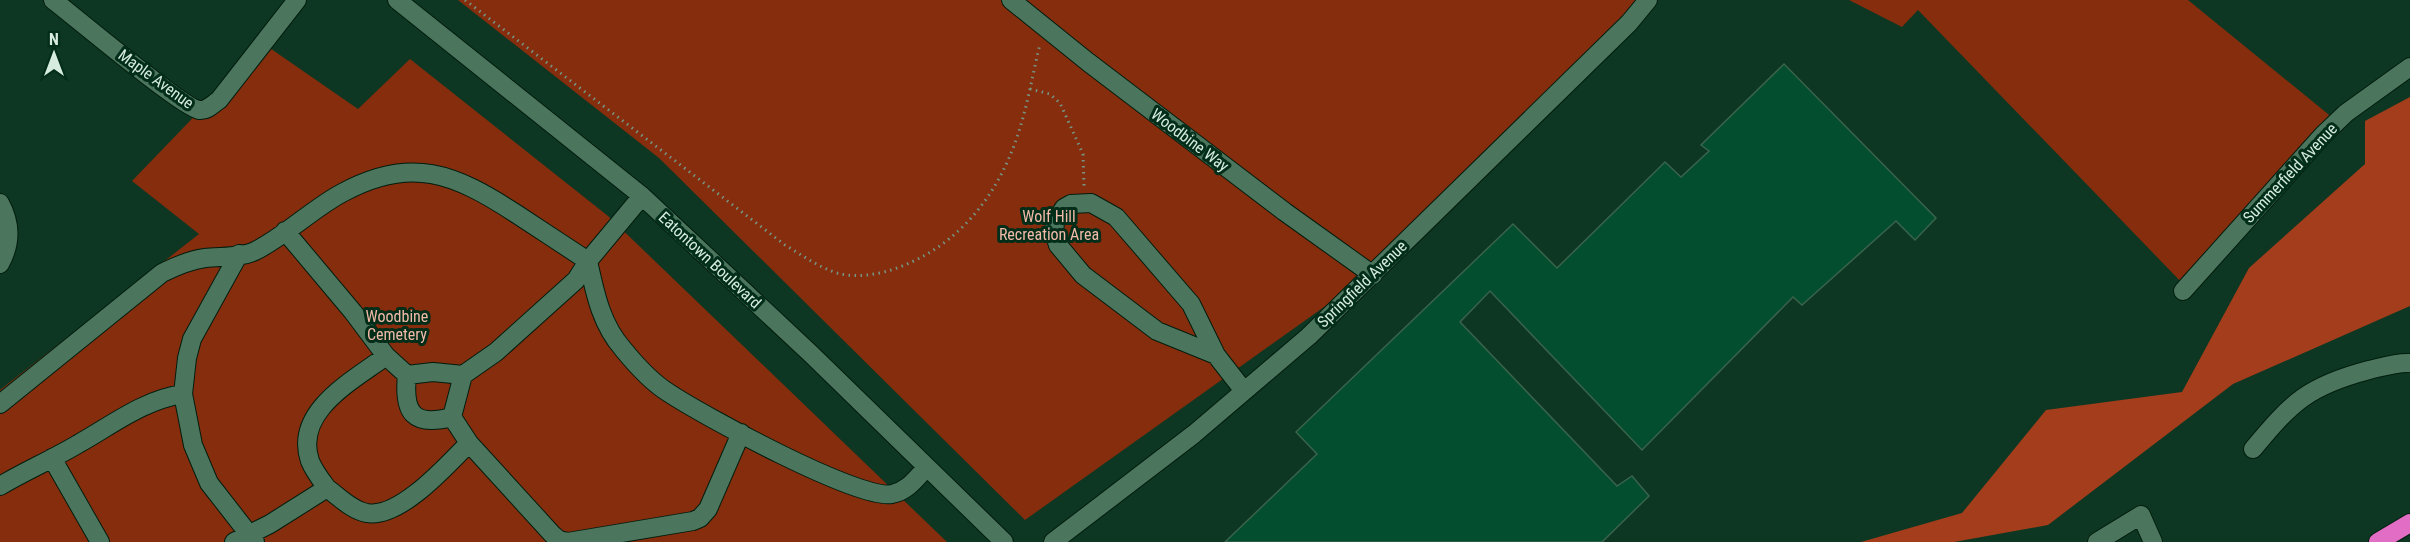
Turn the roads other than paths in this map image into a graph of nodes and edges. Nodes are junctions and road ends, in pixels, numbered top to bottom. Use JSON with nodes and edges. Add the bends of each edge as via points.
{"nodes":[{"id":1,"x":53,"y":0,"type":"edge"},
{"id":2,"x":297,"y":0,"type":"edge"},
{"id":3,"x":397,"y":0,"type":"edge"},
{"id":4,"x":1011,"y":0,"type":"edge"},
{"id":5,"x":1648,"y":0,"type":"edge"},
{"id":6,"x":2410,"y":67,"type":"edge"},
{"id":7,"x":642,"y":196,"type":"junction"},
{"id":8,"x":0,"y":203,"type":"edge"},
{"id":9,"x":285,"y":231,"type":"junction"},
{"id":10,"x":239,"y":254,"type":"junction"},
{"id":11,"x":588,"y":261,"type":"junction"},
{"id":12,"x":0,"y":264,"type":"edge"},
{"id":13,"x":1373,"y":275,"type":"junction"},
{"id":14,"x":2182,"y":291,"type":"dead end"},
{"id":15,"x":1216,"y":355,"type":"junction"},
{"id":16,"x":386,"y":356,"type":"junction"},
{"id":17,"x":2410,"y":363,"type":"edge"},
{"id":18,"x":407,"y":375,"type":"junction"},
{"id":19,"x":463,"y":375,"type":"junction"},
{"id":20,"x":1244,"y":391,"type":"junction"},
{"id":21,"x":183,"y":394,"type":"junction"},
{"id":22,"x":0,"y":404,"type":"edge"},
{"id":23,"x":452,"y":417,"type":"junction"},
{"id":24,"x":741,"y":433,"type":"junction"},
{"id":25,"x":469,"y":442,"type":"junction"},
{"id":26,"x":2253,"y":449,"type":"dead end"},
{"id":27,"x":52,"y":459,"type":"junction"},
{"id":28,"x":927,"y":467,"type":"junction"},
{"id":29,"x":0,"y":486,"type":"edge"},
{"id":30,"x":327,"y":488,"type":"junction"},
{"id":31,"x":2410,"y":523,"type":"edge"},
{"id":32,"x":246,"y":540,"type":"edge"},
{"id":33,"x":100,"y":542,"type":"edge"},
{"id":34,"x":1004,"y":542,"type":"edge"},
{"id":35,"x":1053,"y":542,"type":"edge"},
{"id":36,"x":2097,"y":542,"type":"edge"},
{"id":37,"x":2153,"y":542,"type":"edge"},
{"id":38,"x":2378,"y":542,"type":"edge"}],
"edges":[{"from":1,"to":2,"type":"street","name":"Maple Avenue","via":[[198,110],[219,100]]},
{"from":3,"to":7,"type":"street","name":"Eatontown Boulevard"},
{"from":4,"to":13,"type":"street","name":"Woodbine Way","via":[[1285,212]]},
{"from":5,"to":13,"type":"street","name":"Springfield Avenue"},
{"from":6,"to":14,"type":"street","name":"Summerfield Avenue","via":[[2346,113],[2323,135]]},
{"from":7,"to":11,"type":"street"},
{"from":7,"to":28,"type":"street","name":"Eatontown Boulevard"},
{"from":8,"to":12,"type":"street","via":[[9,230],[8,247]]},
{"from":9,"to":10,"type":"street","via":[[253,252]]},
{"from":9,"to":11,"type":"street","via":[[361,184],[398,174],[433,174],[479,189]]},
{"from":9,"to":16,"type":"street"},
{"from":10,"to":21,"type":"street","via":[[192,339]]},
{"from":10,"to":22,"type":"street","via":[[202,258],[162,273]]},
{"from":11,"to":19,"type":"street","via":[[576,280],[496,352]]},
{"from":11,"to":24,"type":"street","via":[[602,314],[634,362],[668,393]]},
{"from":13,"to":20,"type":"street","name":"Springfield Avenue"},
{"from":15,"to":15,"type":"street","via":[[1176,283],[1116,217],[1104,208],[1083,202],[1064,208],[1054,232],[1058,246],[1083,275],[1157,331]]},
{"from":15,"to":20,"type":"street"},
{"from":16,"to":18,"type":"street"},
{"from":16,"to":30,"type":"street","via":[[351,380],[319,410],[310,425],[310,460]]},
{"from":17,"to":26,"type":"street","via":[[2337,379],[2312,390],[2282,414]]},
{"from":18,"to":19,"type":"street"},
{"from":18,"to":23,"type":"street","via":[[405,396],[417,417],[435,422]]},
{"from":19,"to":23,"type":"street"},
{"from":20,"to":35,"type":"street","name":"Springfield Avenue","via":[[1154,466]]},
{"from":21,"to":27,"type":"street","via":[[138,408]]},
{"from":21,"to":32,"type":"street","via":[[193,445],[209,483]]},
{"from":23,"to":25,"type":"street"},
{"from":24,"to":25,"type":"street","via":[[708,509],[700,518],[568,542],[552,534]]},
{"from":24,"to":28,"type":"street","via":[[822,474],[876,494],[904,491]]},
{"from":25,"to":30,"type":"street","via":[[397,508],[383,513],[358,511]]},
{"from":27,"to":29,"type":"street"},
{"from":27,"to":33,"type":"street"},
{"from":28,"to":34,"type":"street","name":"Eatontown Boulevard"},
{"from":30,"to":32,"type":"street"},
{"from":31,"to":38,"type":"highway"},
{"from":36,"to":37,"type":"street","via":[[2141,515]]}]}
